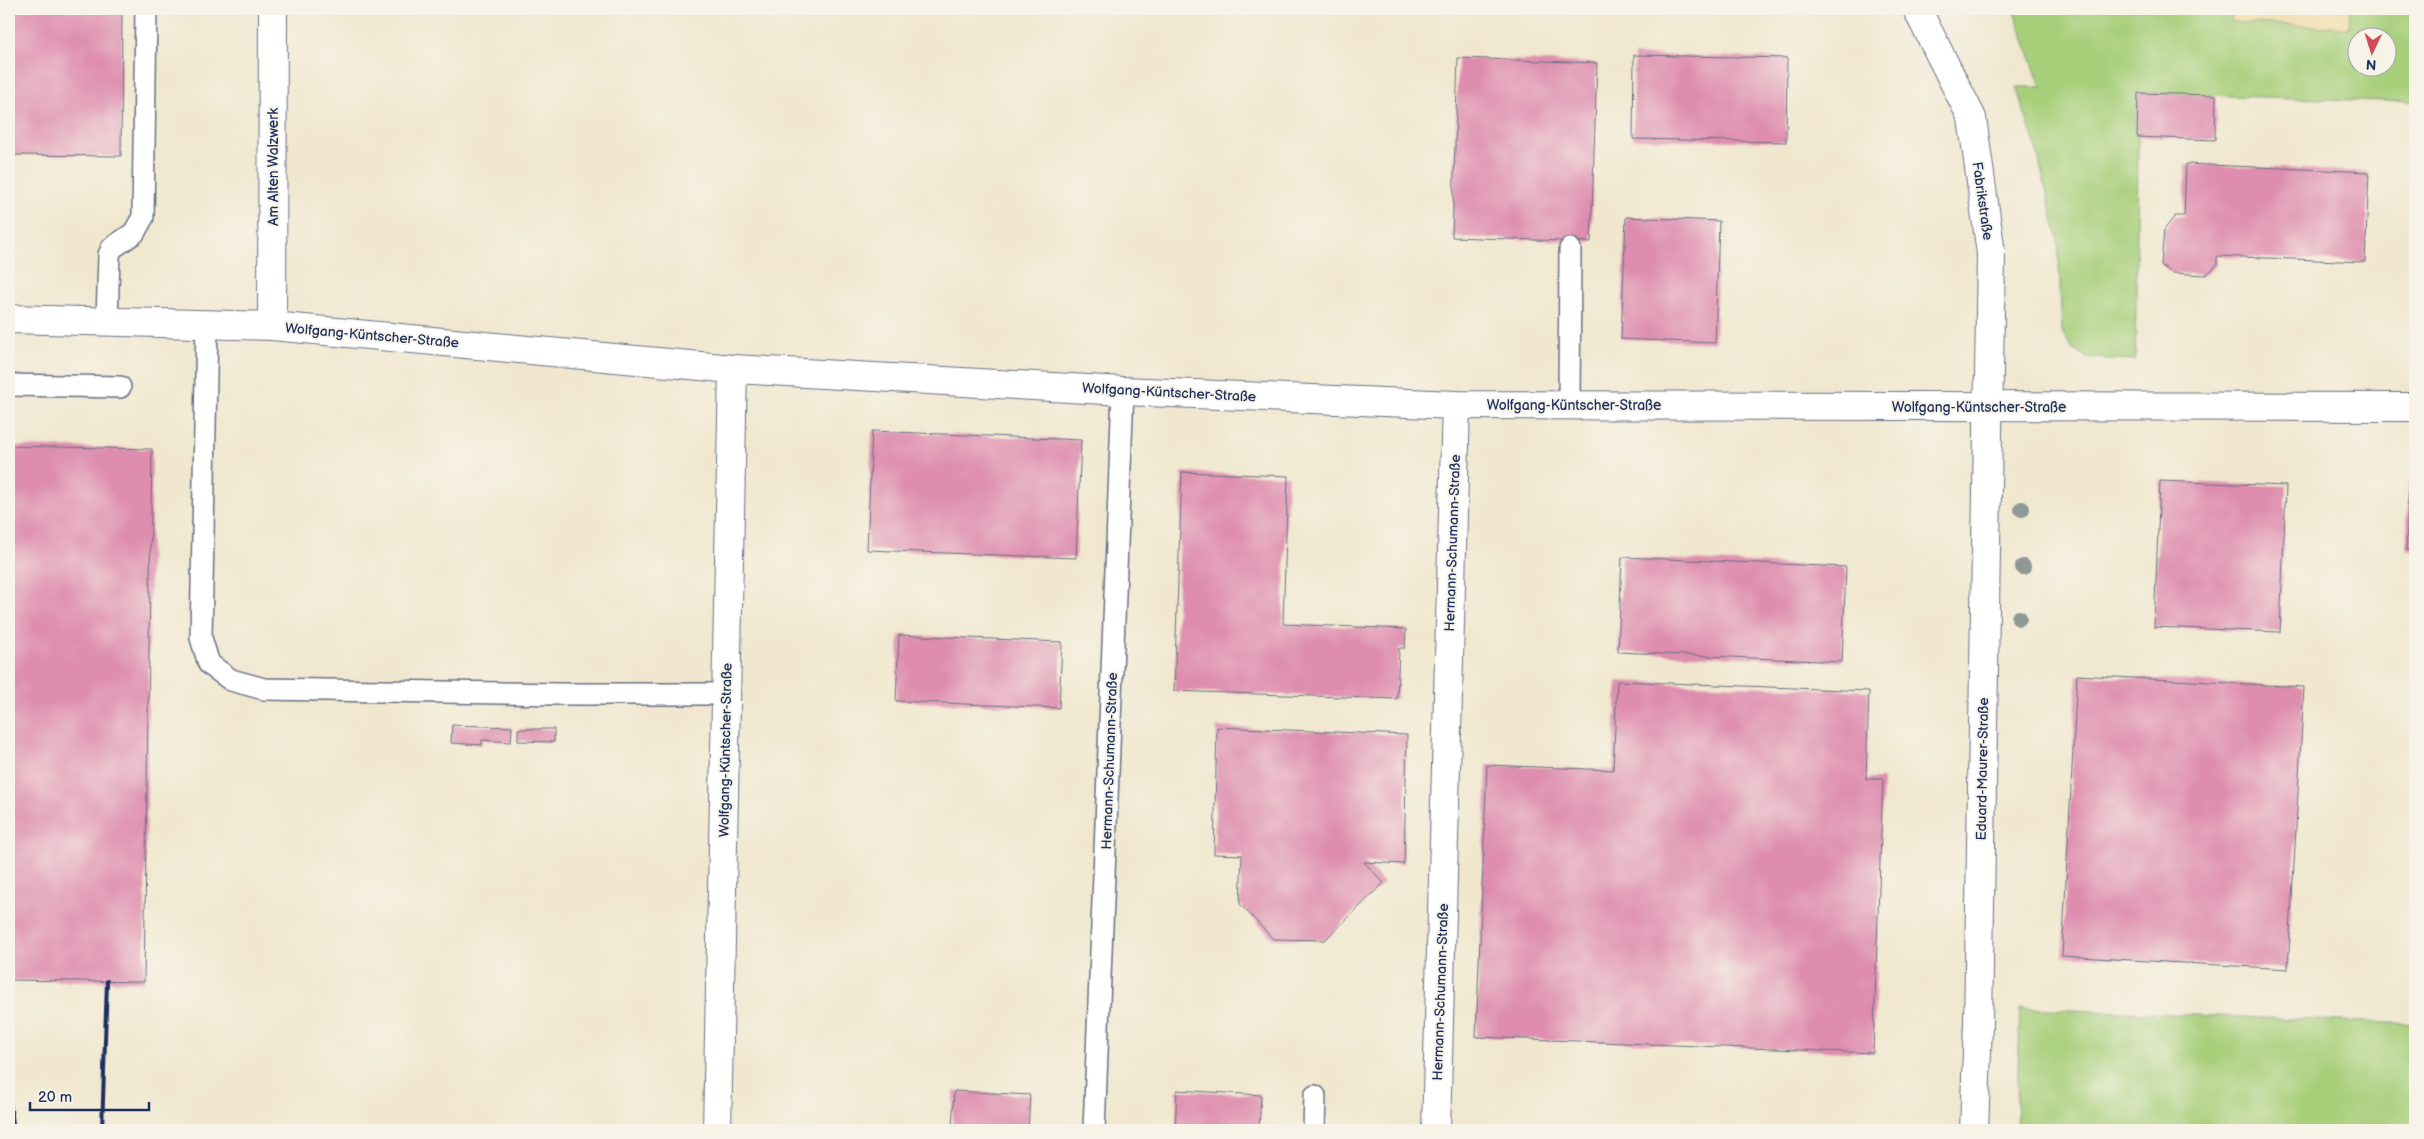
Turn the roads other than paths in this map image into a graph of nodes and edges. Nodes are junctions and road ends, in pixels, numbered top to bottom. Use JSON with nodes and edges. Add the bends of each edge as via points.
{"nodes":[{"id":1,"x":146,"y":9,"type":"edge"},
{"id":2,"x":273,"y":9,"type":"edge"},
{"id":3,"x":1917,"y":9,"type":"edge"},
{"id":4,"x":1570,"y":249,"type":"dead end"},
{"id":5,"x":9,"y":319,"type":"edge"},
{"id":6,"x":107,"y":321,"type":"junction"},
{"id":7,"x":207,"y":323,"type":"junction"},
{"id":8,"x":272,"y":326,"type":"junction"},
{"id":9,"x":733,"y":370,"type":"junction"},
{"id":10,"x":9,"y":385,"type":"edge"},
{"id":11,"x":120,"y":387,"type":"dead end"},
{"id":12,"x":1123,"y":391,"type":"junction"},
{"id":13,"x":1456,"y":405,"type":"junction"},
{"id":14,"x":1569,"y":405,"type":"junction"},
{"id":15,"x":1989,"y":407,"type":"junction"},
{"id":16,"x":2415,"y":407,"type":"edge"},
{"id":17,"x":726,"y":694,"type":"junction"},
{"id":18,"x":1315,"y":1096,"type":"dead end"},
{"id":19,"x":717,"y":1130,"type":"edge"},
{"id":20,"x":1094,"y":1130,"type":"edge"},
{"id":21,"x":1314,"y":1130,"type":"edge"},
{"id":22,"x":1436,"y":1130,"type":"edge"},
{"id":23,"x":1974,"y":1130,"type":"edge"}],
"edges":[{"from":1,"to":6,"type":"lane","via":[[143,217],[134,233],[112,248],[109,255]]},
{"from":2,"to":8,"type":"street","name":"Am Alten Walzwerk"},
{"from":3,"to":15,"type":"street","name":"Fabrikstraße","via":[[1972,118],[1991,253]]},
{"from":4,"to":14,"type":"lane"},
{"from":5,"to":6,"type":"street","name":"Wolfgang-Küntscher-Straße"},
{"from":6,"to":7,"type":"street","name":"Wolfgang-Küntscher-Straße"},
{"from":7,"to":8,"type":"street","name":"Wolfgang-Küntscher-Straße"},
{"from":7,"to":17,"type":"lane","via":[[201,638],[209,664],[231,680],[264,688]]},
{"from":8,"to":9,"type":"street","name":"Wolfgang-Küntscher-Straße"},
{"from":9,"to":12,"type":"street","name":"Wolfgang-Küntscher-Straße"},
{"from":9,"to":17,"type":"street","name":"Wolfgang-Küntscher-Straße"},
{"from":10,"to":11,"type":"lane"},
{"from":12,"to":13,"type":"street","name":"Wolfgang-Küntscher-Straße"},
{"from":12,"to":20,"type":"lane","name":"Hermann-Schumann-Straße"},
{"from":13,"to":14,"type":"street","name":"Wolfgang-Küntscher-Straße"},
{"from":13,"to":22,"type":"street","name":"Hermann-Schumann-Straße"},
{"from":14,"to":15,"type":"street","name":"Wolfgang-Küntscher-Straße"},
{"from":15,"to":16,"type":"street","name":"Wolfgang-Küntscher-Straße"},
{"from":15,"to":23,"type":"street","name":"Eduard-Maurer-Straße"},
{"from":17,"to":19,"type":"street","name":"Wolfgang-Küntscher-Straße"},
{"from":18,"to":21,"type":"lane"}]}
